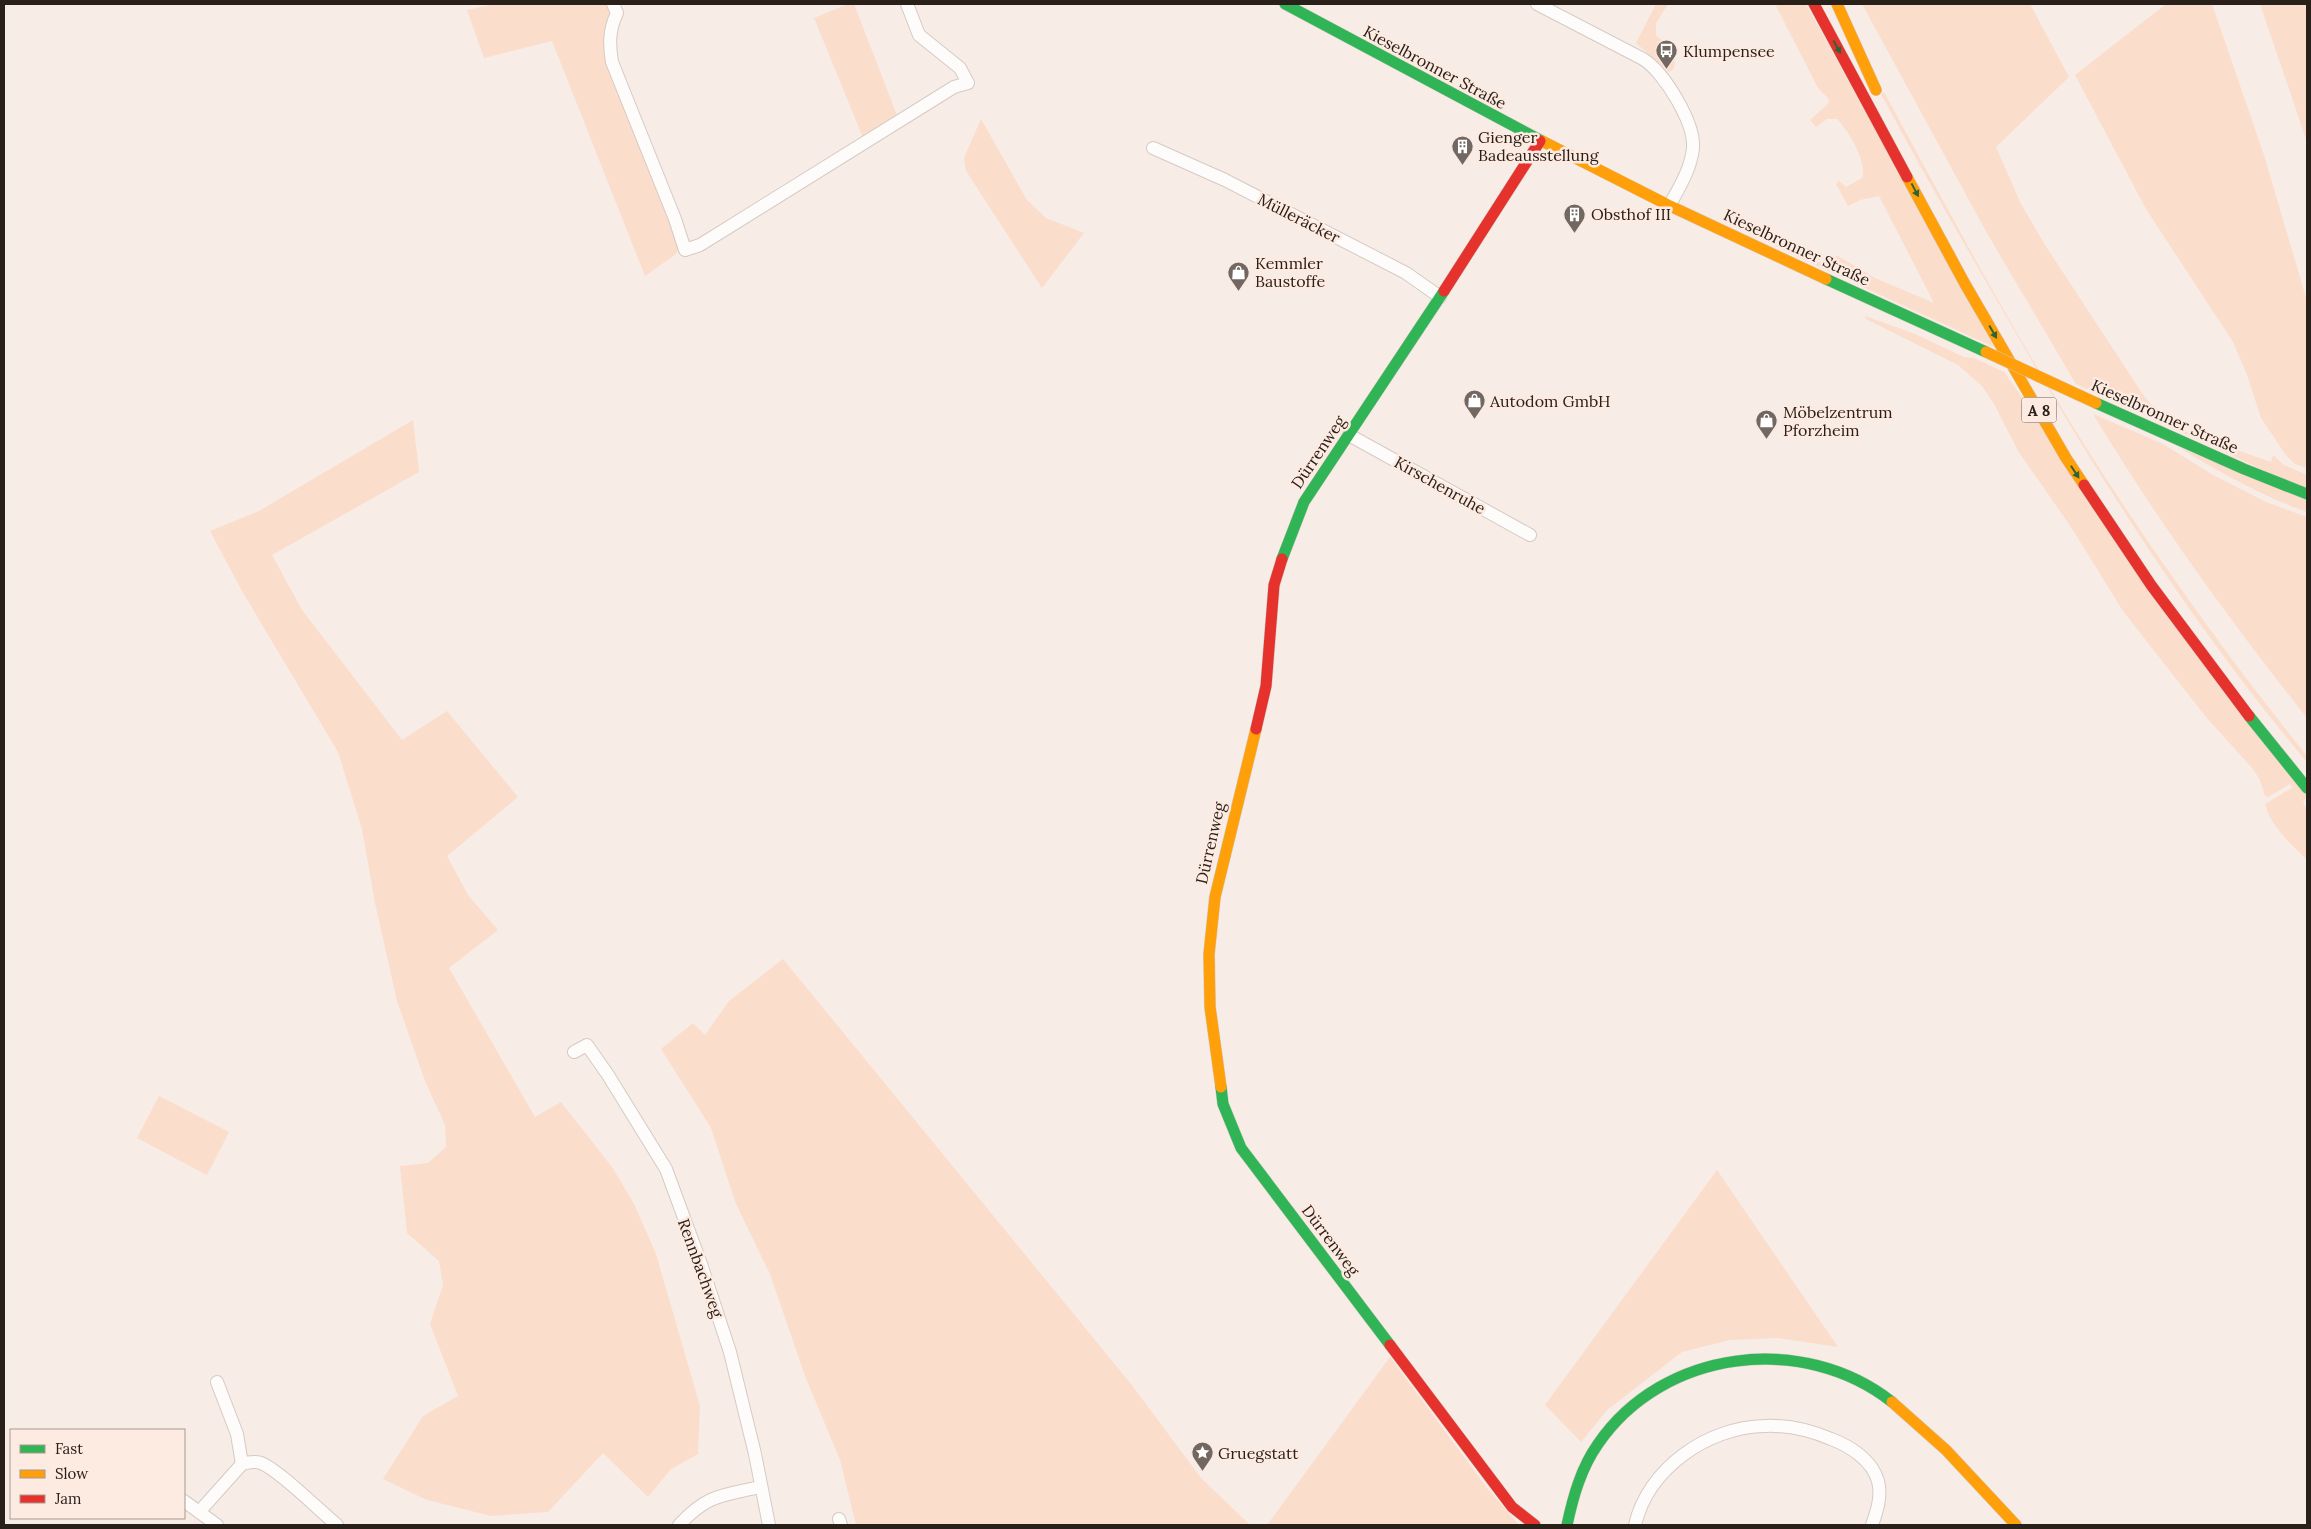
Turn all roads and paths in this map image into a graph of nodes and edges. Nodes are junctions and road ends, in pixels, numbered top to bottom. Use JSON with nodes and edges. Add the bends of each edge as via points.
{"nodes":[{"id":1,"x":613,"y":4,"type":"edge"},
{"id":2,"x":907,"y":4,"type":"edge"},
{"id":3,"x":1285,"y":4,"type":"edge"},
{"id":4,"x":1537,"y":4,"type":"edge"},
{"id":5,"x":1814,"y":4,"type":"edge"},
{"id":6,"x":1837,"y":4,"type":"edge"},
{"id":7,"x":1881,"y":101,"type":"dead end"},
{"id":8,"x":1540,"y":141,"type":"junction"},
{"id":9,"x":1153,"y":148,"type":"dead end"},
{"id":10,"x":1908,"y":153,"type":"dead end"},
{"id":11,"x":1669,"y":206,"type":"junction"},
{"id":12,"x":1948,"y":228,"type":"dead end"},
{"id":13,"x":1440,"y":297,"type":"junction"},
{"id":14,"x":2013,"y":344,"type":"dead end"},
{"id":15,"x":1349,"y":435,"type":"junction"},
{"id":16,"x":2307,"y":494,"type":"edge"},
{"id":17,"x":1530,"y":535,"type":"dead end"},
{"id":18,"x":2307,"y":771,"type":"edge"},
{"id":19,"x":2307,"y":788,"type":"edge"},
{"id":20,"x":574,"y":1052,"type":"dead end"},
{"id":21,"x":217,"y":1382,"type":"dead end"},
{"id":22,"x":242,"y":1464,"type":"junction"},
{"id":23,"x":760,"y":1487,"type":"junction"},
{"id":24,"x":185,"y":1502,"type":"edge"},
{"id":25,"x":199,"y":1512,"type":"junction"},
{"id":26,"x":217,"y":1525,"type":"edge"},
{"id":27,"x":337,"y":1525,"type":"edge"},
{"id":28,"x":679,"y":1525,"type":"edge"},
{"id":29,"x":769,"y":1525,"type":"edge"},
{"id":30,"x":1535,"y":1525,"type":"edge"},
{"id":31,"x":1568,"y":1525,"type":"edge"},
{"id":32,"x":1635,"y":1525,"type":"edge"},
{"id":33,"x":1872,"y":1525,"type":"edge"},
{"id":34,"x":2016,"y":1525,"type":"edge"}],
"edges":[{"from":1,"to":2,"type":"street","via":[[617,13],[609,38],[612,62],[685,250],[700,246],[954,87],[968,83],[960,68],[919,35]]},
{"from":3,"to":8,"type":"main road","name":"Kieselbronner Straße"},
{"from":4,"to":11,"type":"street","via":[[1643,59],[1665,80],[1690,129],[1693,147],[1686,173]]},
{"from":5,"to":19,"type":"main road","number":"A 8","one_way":true,"via":[[1965,284],[2066,458],[2151,586],[2232,695]]},
{"from":6,"to":7,"type":"main road"},
{"from":8,"to":11,"type":"main road","name":"Kieselbronner Straße"},
{"from":8,"to":13,"type":"main road","name":"Dürrenweg"},
{"from":9,"to":13,"type":"street","name":"Mülleräcker","via":[[1225,180],[1406,273]]},
{"from":10,"to":12,"type":"main road"},
{"from":11,"to":16,"type":"main road","name":"Kieselbronner Straße","bridge":true,"via":[[2244,470]]},
{"from":13,"to":15,"type":"main road","name":"Dürrenweg"},
{"from":14,"to":18,"type":"main road","number":"A 8","via":[[2061,430],[2161,582],[2235,684]]},
{"from":15,"to":17,"type":"street","name":"Kirschenruhe"},
{"from":15,"to":30,"type":"main road","name":"Dürrenweg","via":[[1304,502],[1286,544],[1273,592],[1266,686],[1214,897],[1209,954],[1210,1007],[1223,1104],[1241,1148],[1512,1507]]},
{"from":20,"to":23,"type":"street","name":"Rennbachweg","via":[[587,1045],[666,1169],[730,1352]]},
{"from":21,"to":22,"type":"street","via":[[237,1434]]},
{"from":22,"to":25,"type":"street"},
{"from":22,"to":27,"type":"street","via":[[262,1463]]},
{"from":23,"to":28,"type":"street","via":[[713,1497]]},
{"from":23,"to":29,"type":"street","name":"Rennbachweg"},
{"from":24,"to":25,"type":"street"},
{"from":25,"to":26,"type":"street"},
{"from":31,"to":34,"type":"main road","via":[[1580,1478],[1592,1454],[1604,1435],[1644,1397],[1691,1371],[1743,1358],[1768,1357],[1818,1364],[1869,1386],[1928,1434]]},
{"from":32,"to":33,"type":"street","via":[[1646,1495],[1674,1462],[1709,1440],[1745,1428],[1764,1426],[1812,1431],[1838,1442],[1866,1461],[1878,1480],[1880,1491]]}]}
